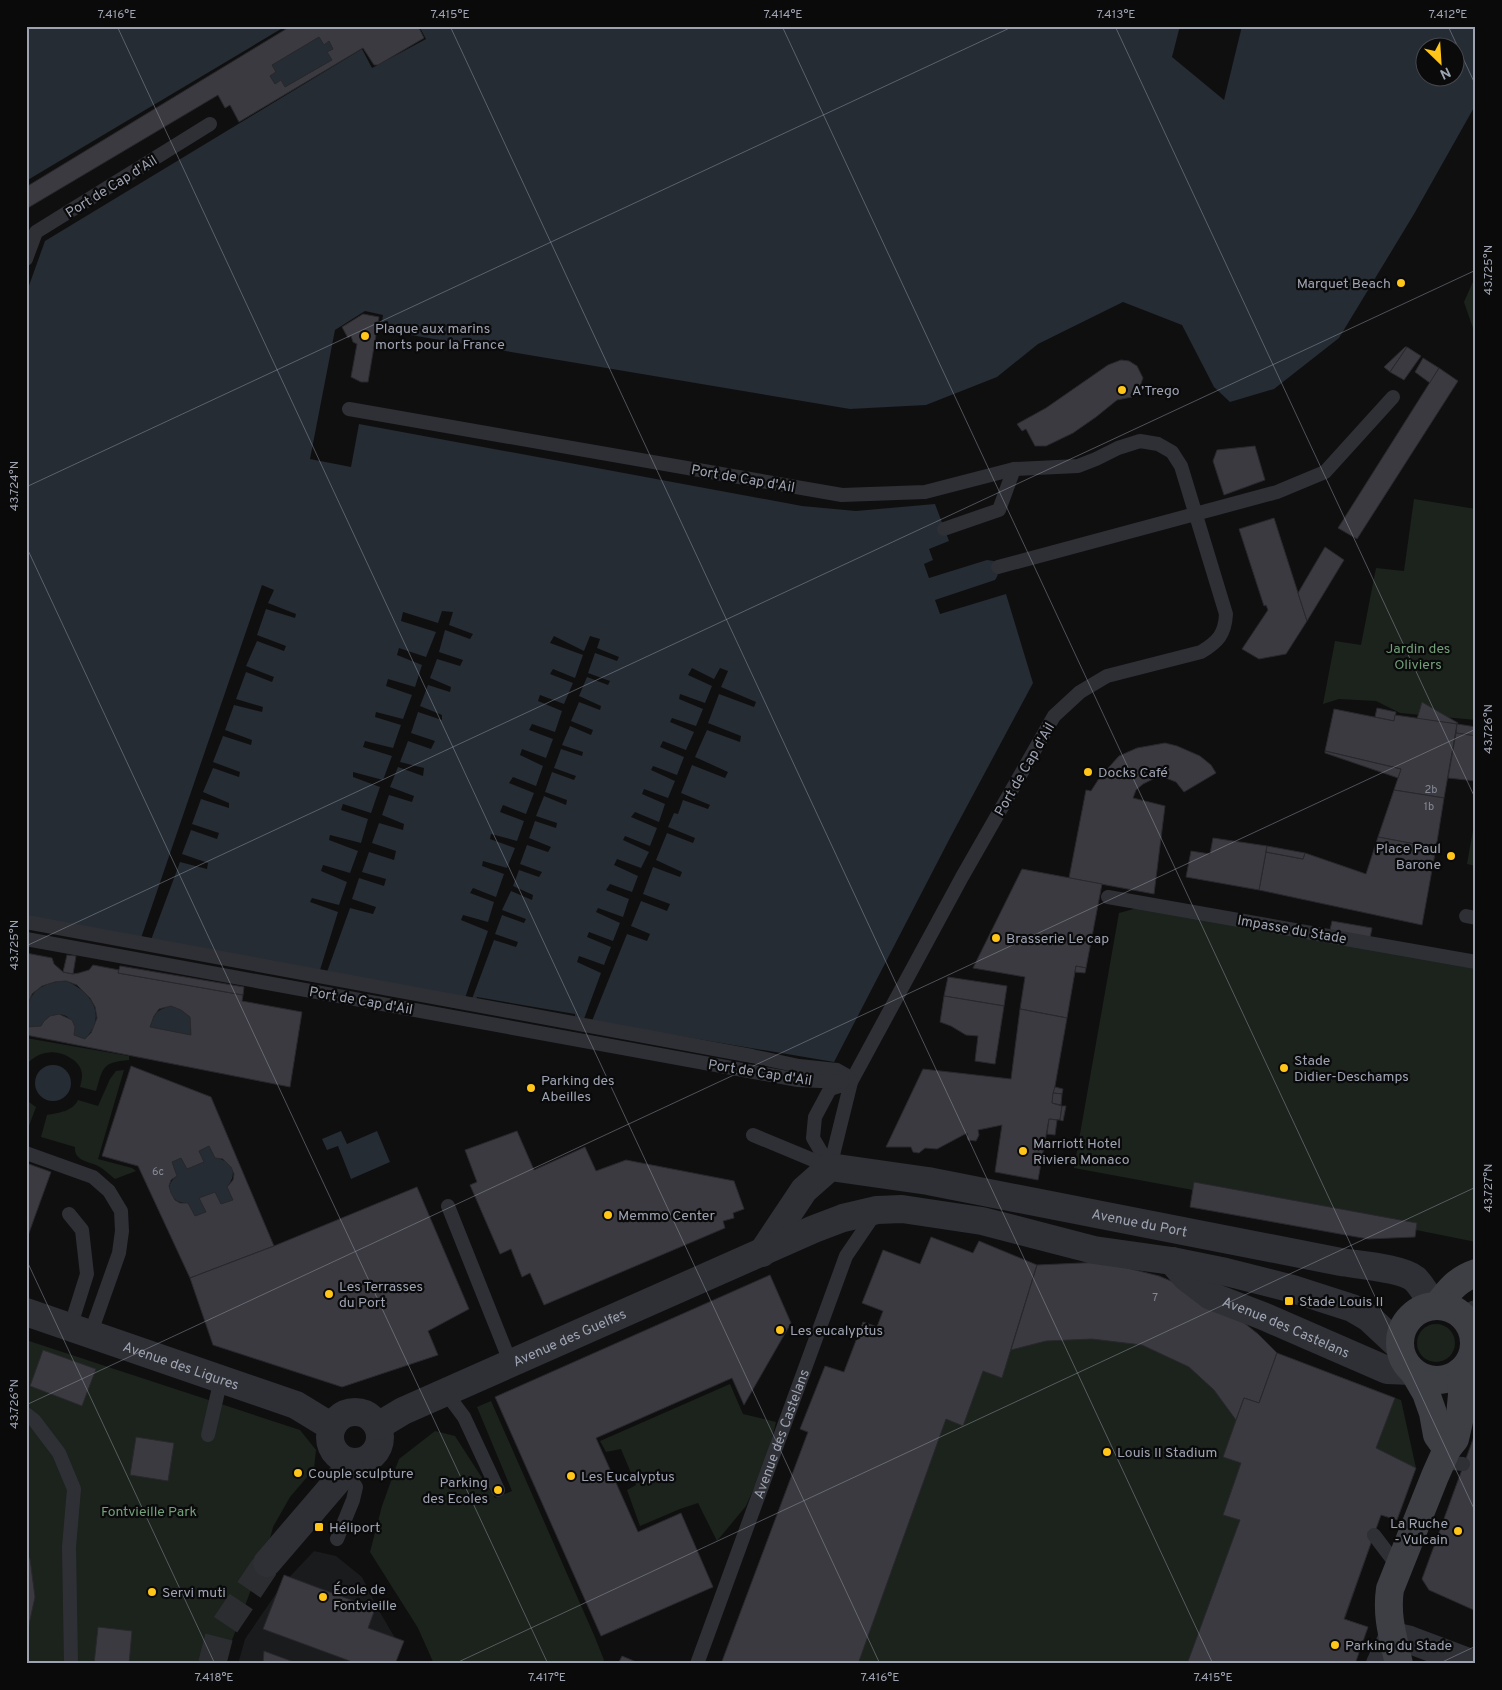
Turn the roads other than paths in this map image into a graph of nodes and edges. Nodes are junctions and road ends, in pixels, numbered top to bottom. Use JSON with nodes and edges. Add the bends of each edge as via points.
{"nodes":[{"id":1,"x":210,"y":124,"type":"dead end"},
{"id":2,"x":26,"y":259,"type":"edge"},
{"id":3,"x":1393,"y":397,"type":"dead end"},
{"id":4,"x":349,"y":409,"type":"dead end"},
{"id":5,"x":1014,"y":469,"type":"junction"},
{"id":6,"x":1195,"y":514,"type":"junction"},
{"id":7,"x":944,"y":529,"type":"dead end"},
{"id":8,"x":998,"y":566,"type":"dead end"},
{"id":9,"x":1108,"y":897,"type":"dead end"},
{"id":10,"x":26,"y":922,"type":"edge"},
{"id":11,"x":26,"y":939,"type":"edge"},
{"id":12,"x":1476,"y":962,"type":"edge"},
{"id":13,"x":851,"y":1082,"type":"junction"},
{"id":14,"x":752,"y":1135,"type":"dead end"},
{"id":15,"x":26,"y":1153,"type":"edge"},
{"id":16,"x":830,"y":1167,"type":"junction"},
{"id":17,"x":448,"y":1206,"type":"dead end"},
{"id":18,"x":877,"y":1210,"type":"junction"},
{"id":19,"x":69,"y":1214,"type":"dead end"},
{"id":20,"x":762,"y":1253,"type":"junction"},
{"id":21,"x":1172,"y":1261,"type":"junction"},
{"id":22,"x":1476,"y":1273,"type":"edge"},
{"id":23,"x":1435,"y":1305,"type":"junction"},
{"id":24,"x":28,"y":1318,"type":"edge"},
{"id":25,"x":80,"y":1331,"type":"junction"},
{"id":26,"x":1474,"y":1332,"type":"edge"},
{"id":27,"x":1399,"y":1346,"type":"junction"},
{"id":28,"x":511,"y":1364,"type":"junction"},
{"id":29,"x":1413,"y":1372,"type":"junction"},
{"id":30,"x":1460,"y":1372,"type":"junction"},
{"id":31,"x":221,"y":1379,"type":"junction"},
{"id":32,"x":446,"y":1393,"type":"junction"},
{"id":33,"x":26,"y":1414,"type":"edge"},
{"id":34,"x":378,"y":1426,"type":"junction"},
{"id":35,"x":332,"y":1427,"type":"junction"},
{"id":36,"x":208,"y":1435,"type":"dead end"},
{"id":37,"x":1451,"y":1458,"type":"junction"},
{"id":38,"x":347,"y":1467,"type":"junction"},
{"id":39,"x":498,"y":1490,"type":"dead end"},
{"id":40,"x":1374,"y":1535,"type":"dead end"},
{"id":41,"x":337,"y":1539,"type":"dead end"},
{"id":42,"x":267,"y":1563,"type":"tunnel mouth"},
{"id":43,"x":1399,"y":1568,"type":"junction"},
{"id":44,"x":1393,"y":1636,"type":"junction"},
{"id":45,"x":71,"y":1664,"type":"edge"},
{"id":46,"x":697,"y":1664,"type":"edge"},
{"id":47,"x":1380,"y":1664,"type":"edge"},
{"id":48,"x":1399,"y":1664,"type":"edge"},
{"id":49,"x":1474,"y":1664,"type":"edge"}],
"edges":[{"from":1,"to":2,"type":"lane","name":"Port de Cap d'Ail","via":[[36,232]]},
{"from":3,"to":6,"type":"lane","via":[[1325,472],[1277,492]]},
{"from":4,"to":5,"type":"lane","name":"Port de Cap d'Ail","via":[[842,495],[925,492]]},
{"from":5,"to":6,"type":"lane","name":"Port de Cap d'Ail","via":[[1078,466],[1140,441],[1158,444],[1172,452],[1181,466]]},
{"from":5,"to":7,"type":"lane","via":[[999,510]]},
{"from":6,"to":8,"type":"lane"},
{"from":6,"to":13,"type":"lane","name":"Port de Cap d'Ail","via":[[1226,614],[1221,635],[1201,652],[1107,676],[1080,692],[1054,716],[962,876]]},
{"from":9,"to":12,"type":"lane","name":"Impasse du Stade"},
{"from":10,"to":13,"type":"lane","via":[[799,1066],[837,1070],[846,1074]]},
{"from":11,"to":13,"type":"lane","name":"Port de Cap d'Ail","via":[[798,1080]]},
{"from":13,"to":16,"type":"lane"},
{"from":13,"to":16,"type":"lane","via":[[830,1089],[815,1117],[813,1138]]},
{"from":14,"to":16,"type":"lane"},
{"from":15,"to":25,"type":"lane","via":[[93,1177],[109,1190],[120,1212],[119,1252]]},
{"from":16,"to":20,"type":"street","via":[[804,1190]]},
{"from":16,"to":23,"type":"street","name":"Avenue du Port","via":[[928,1181],[1399,1271],[1413,1277]]},
{"from":17,"to":28,"type":"lane"},
{"from":18,"to":20,"type":"street","name":"Avenue des Castelans","via":[[843,1218]]},
{"from":18,"to":21,"type":"street","name":"Avenue des Castelans","via":[[902,1209],[982,1221],[1094,1250]]},
{"from":18,"to":46,"type":"lane","name":"Avenue des Castelans","via":[[846,1256]]},
{"from":19,"to":25,"type":"lane","via":[[82,1230],[87,1274]]},
{"from":20,"to":28,"type":"street","name":"Avenue des Guelfes"},
{"from":21,"to":27,"type":"street","name":"Avenue des Castelans","via":[[1266,1281],[1352,1308],[1369,1318]]},
{"from":21,"to":29,"type":"street","name":"Avenue des Castelans","via":[[1186,1277],[1211,1296],[1387,1370]]},
{"from":22,"to":23,"type":"street","via":[[1451,1287]]},
{"from":23,"to":26,"type":"street","via":[[1456,1311]]},
{"from":23,"to":27,"type":"street","via":[[1416,1311],[1404,1324]]},
{"from":24,"to":25,"type":"street","name":"Avenue des Ligures"},
{"from":25,"to":31,"type":"street","name":"Avenue des Ligures"},
{"from":26,"to":30,"type":"street","via":[[1470,1361]]},
{"from":27,"to":29,"type":"street","via":[[1403,1360]]},
{"from":28,"to":32,"type":"street","name":"Avenue des Guelfes"},
{"from":29,"to":30,"type":"street","via":[[1426,1379],[1438,1380]]},
{"from":29,"to":37,"type":"street","via":[[1431,1406],[1437,1435]]},
{"from":30,"to":37,"type":"street","via":[[1459,1425]]},
{"from":31,"to":35,"type":"street","name":"Avenue des Ligures","via":[[296,1405]]},
{"from":31,"to":36,"type":"lane"},
{"from":32,"to":34,"type":"street","name":"Avenue des Guelfes","via":[[403,1411]]},
{"from":32,"to":39,"type":"lane","via":[[464,1417]]},
{"from":33,"to":45,"type":"lane","via":[[59,1453],[74,1489],[69,1547]]},
{"from":34,"to":35,"type":"street","via":[[367,1414],[350,1412],[336,1420]]},
{"from":34,"to":38,"type":"street","via":[[380,1441],[373,1454]]},
{"from":35,"to":38,"type":"street","via":[[330,1435],[334,1449]]},
{"from":37,"to":43,"type":"street"},
{"from":38,"to":41,"type":"lane","via":[[356,1486]]},
{"from":38,"to":42,"type":"street"},
{"from":40,"to":43,"type":"lane"},
{"from":43,"to":44,"type":"street","via":[[1388,1604]]},
{"from":44,"to":47,"type":"street"},
{"from":44,"to":48,"type":"street"},
{"from":44,"to":49,"type":"street"}]}
